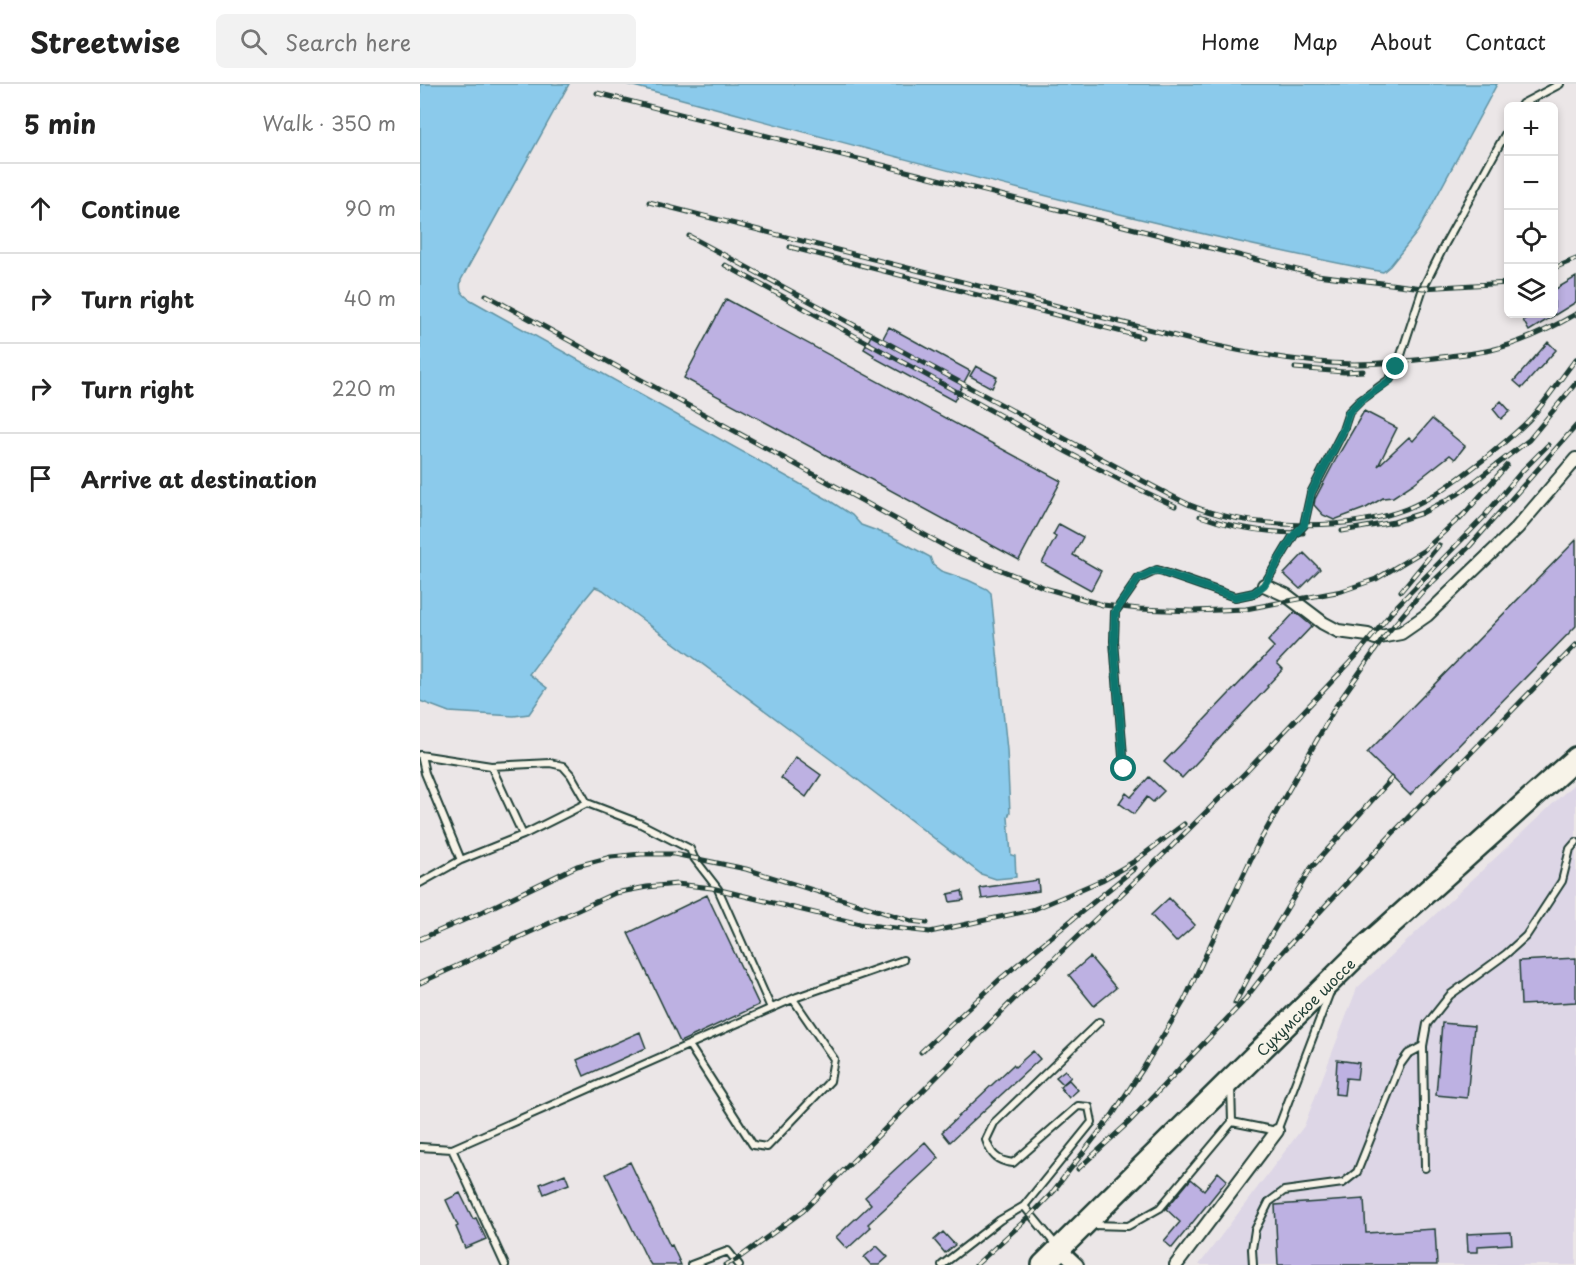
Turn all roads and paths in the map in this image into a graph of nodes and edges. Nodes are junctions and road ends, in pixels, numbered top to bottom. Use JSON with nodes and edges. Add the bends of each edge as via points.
{"nodes":[{"id":1,"x":1560,"y":84,"type":"edge"},
{"id":2,"x":1526,"y":102,"type":"edge"},
{"id":3,"x":1504,"y":138,"type":"edge"},
{"id":4,"x":1576,"y":459,"type":"edge"},
{"id":5,"x":1264,"y":585,"type":"junction"},
{"id":6,"x":420,"y":755,"type":"edge"},
{"id":7,"x":1576,"y":758,"type":"edge"},
{"id":8,"x":491,"y":766,"type":"junction"},
{"id":9,"x":1124,"y":769,"type":"dead end"},
{"id":10,"x":587,"y":804,"type":"junction"},
{"id":11,"x":523,"y":835,"type":"junction"},
{"id":12,"x":1576,"y":842,"type":"edge"},
{"id":13,"x":461,"y":860,"type":"junction"},
{"id":14,"x":420,"y":883,"type":"edge"},
{"id":15,"x":903,"y":960,"type":"dead end"},
{"id":16,"x":1336,"y":975,"type":"junction"},
{"id":17,"x":793,"y":999,"type":"junction"},
{"id":18,"x":771,"y":1008,"type":"junction"},
{"id":19,"x":1099,"y":1022,"type":"dead end"},
{"id":20,"x":689,"y":1045,"type":"junction"},
{"id":21,"x":1423,"y":1046,"type":"junction"},
{"id":22,"x":1231,"y":1080,"type":"junction"},
{"id":23,"x":1232,"y":1122,"type":"junction"},
{"id":24,"x":1277,"y":1131,"type":"junction"},
{"id":25,"x":420,"y":1147,"type":"edge"},
{"id":26,"x":452,"y":1149,"type":"junction"},
{"id":27,"x":1425,"y":1168,"type":"dead end"},
{"id":28,"x":1024,"y":1206,"type":"junction"},
{"id":29,"x":1084,"y":1225,"type":"junction"},
{"id":30,"x":1060,"y":1249,"type":"junction"},
{"id":31,"x":505,"y":1265,"type":"edge"},
{"id":32,"x":691,"y":1265,"type":"edge"},
{"id":33,"x":739,"y":1265,"type":"edge"},
{"id":34,"x":942,"y":1265,"type":"edge"},
{"id":35,"x":1043,"y":1265,"type":"edge"},
{"id":36,"x":1077,"y":1265,"type":"edge"},
{"id":37,"x":1176,"y":1265,"type":"edge"},
{"id":38,"x":1253,"y":1265,"type":"edge"}],
"edges":[{"from":1,"to":2,"type":"lane"},
{"from":3,"to":5,"type":"lane","via":[[1423,288],[1390,380],[1349,412],[1311,493],[1304,525]]},
{"from":4,"to":5,"type":"street","via":[[1517,528],[1427,615],[1401,633],[1375,638],[1338,631],[1286,595]]},
{"from":5,"to":9,"type":"lane","via":[[1254,593],[1235,597],[1156,570],[1138,579],[1115,612]]},
{"from":6,"to":8,"type":"lane"},
{"from":6,"to":13,"type":"lane"},
{"from":7,"to":16,"type":"highway","name":"Сухумское шоссе"},
{"from":8,"to":10,"type":"lane","via":[[563,766]]},
{"from":8,"to":11,"type":"lane"},
{"from":10,"to":11,"type":"lane"},
{"from":10,"to":18,"type":"lane","via":[[639,823],[690,849],[718,889]]},
{"from":11,"to":13,"type":"lane"},
{"from":12,"to":21,"type":"lane","via":[[1570,849],[1562,881],[1526,936],[1450,994],[1427,1024]]},
{"from":13,"to":14,"type":"lane"},
{"from":15,"to":17,"type":"lane"},
{"from":16,"to":22,"type":"highway","name":"Сухумское шоссе"},
{"from":16,"to":24,"type":"lane"},
{"from":17,"to":18,"type":"lane"},
{"from":17,"to":20,"type":"lane","via":[[834,1059],[830,1081],[767,1147],[753,1145]]},
{"from":18,"to":20,"type":"lane"},
{"from":19,"to":28,"type":"lane","via":[[994,1123],[986,1140],[989,1150],[1002,1161],[1013,1163],[1078,1106],[1089,1107],[1092,1122]]},
{"from":20,"to":26,"type":"lane"},
{"from":21,"to":27,"type":"lane"},
{"from":21,"to":38,"type":"lane","via":[[1408,1054],[1400,1065],[1357,1172],[1343,1183],[1284,1191],[1269,1202],[1255,1230]]},
{"from":22,"to":23,"type":"lane"},
{"from":22,"to":29,"type":"highway","name":"Сухумское шоссе"},
{"from":23,"to":24,"type":"lane"},
{"from":23,"to":29,"type":"lane","via":[[1160,1208],[1128,1226]]},
{"from":24,"to":37,"type":"street"},
{"from":25,"to":26,"type":"lane"},
{"from":26,"to":31,"type":"lane"},
{"from":28,"to":30,"type":"lane"},
{"from":28,"to":34,"type":"lane","via":[[999,1220]]},
{"from":29,"to":30,"type":"highway","name":"Сухумское шоссе"},
{"from":30,"to":35,"type":"highway","name":"Сухумское шоссе"},
{"from":30,"to":36,"type":"street"},
{"from":32,"to":33,"type":"lane","via":[[728,1251]]}]}
